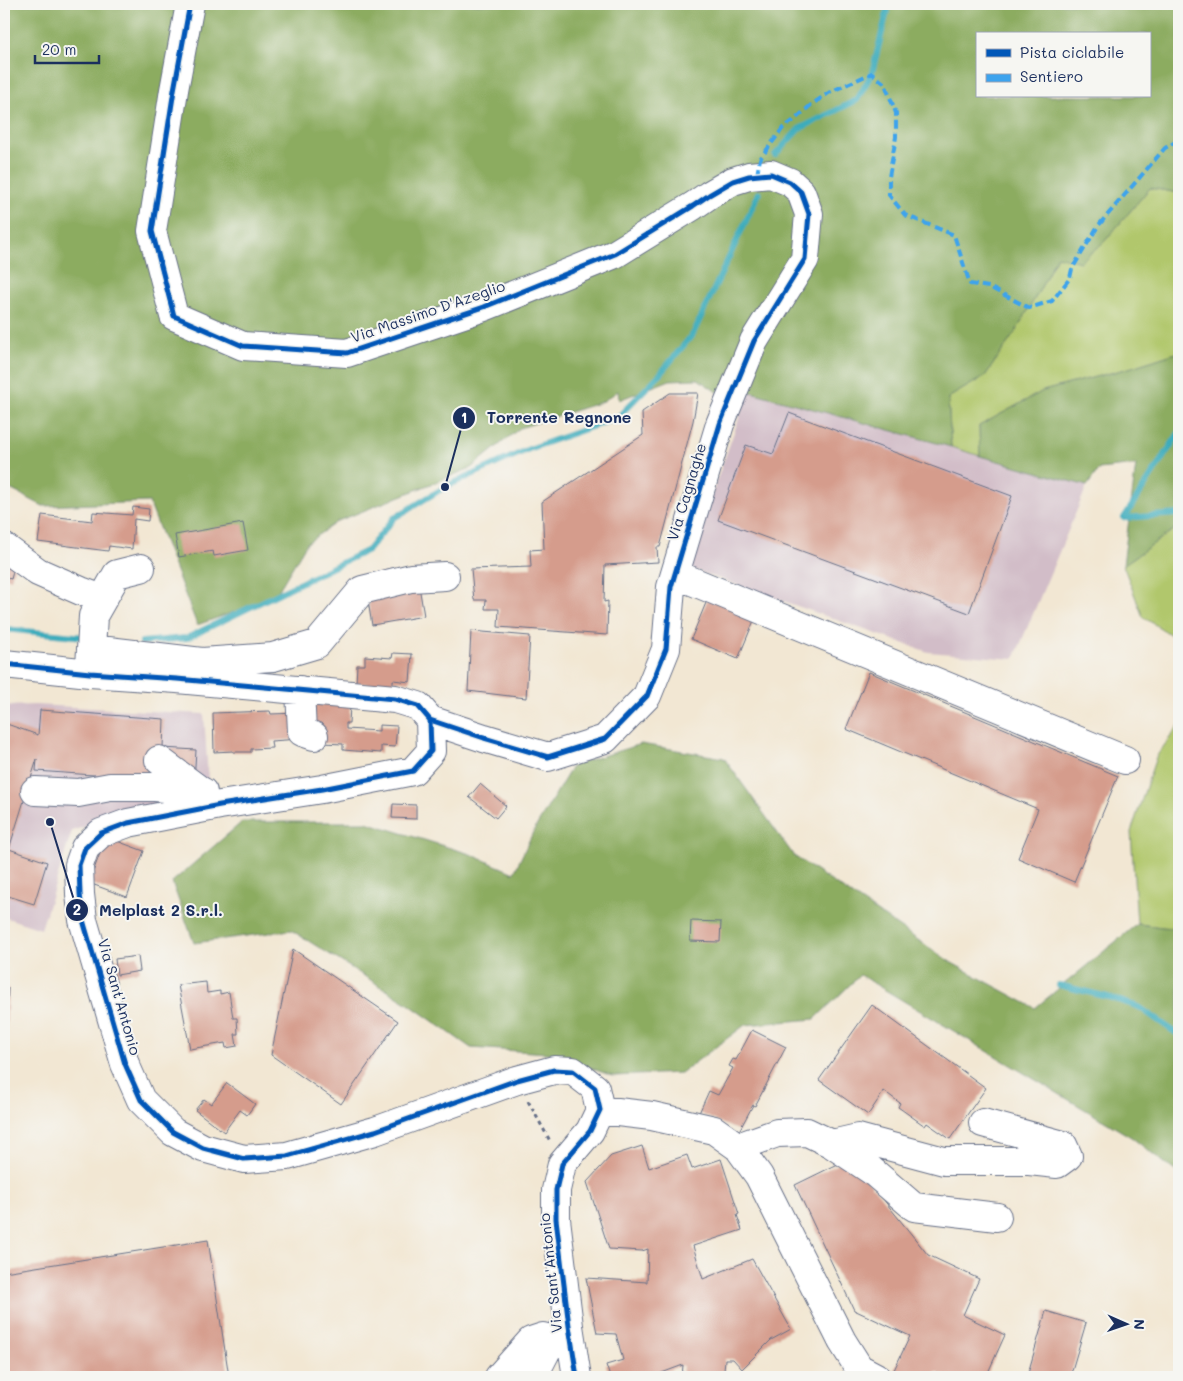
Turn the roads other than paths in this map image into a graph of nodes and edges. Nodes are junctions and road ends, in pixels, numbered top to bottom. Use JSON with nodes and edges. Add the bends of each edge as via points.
{"nodes":[{"id":1,"x":190,"y":4,"type":"edge"},
{"id":2,"x":693,"y":206,"type":"joint"},
{"id":3,"x":4,"y":547,"type":"edge"},
{"id":4,"x":141,"y":568,"type":"dead end"},
{"id":5,"x":675,"y":574,"type":"junction"},
{"id":6,"x":445,"y":576,"type":"dead end"},
{"id":7,"x":98,"y":607,"type":"junction"},
{"id":8,"x":90,"y":661,"type":"junction"},
{"id":9,"x":4,"y":664,"type":"edge"},
{"id":10,"x":300,"y":690,"type":"junction"},
{"id":11,"x":430,"y":720,"type":"junction"},
{"id":12,"x":314,"y":736,"type":"dead end"},
{"id":13,"x":159,"y":760,"type":"dead end"},
{"id":14,"x":1125,"y":760,"type":"dead end"},
{"id":15,"x":35,"y":791,"type":"dead end"},
{"id":16,"x":212,"y":798,"type":"junction"},
{"id":17,"x":600,"y":1110,"type":"junction"},
{"id":18,"x":984,"y":1124,"type":"dead end"},
{"id":19,"x":832,"y":1144,"type":"junction"},
{"id":20,"x":738,"y":1147,"type":"junction"},
{"id":21,"x":997,"y":1217,"type":"dead end"},
{"id":22,"x":560,"y":1333,"type":"junction"},
{"id":23,"x":499,"y":1377,"type":"edge"},
{"id":24,"x":533,"y":1377,"type":"edge"},
{"id":25,"x":577,"y":1377,"type":"edge"},
{"id":26,"x":876,"y":1377,"type":"edge"}],
"edges":[{"from":1,"to":2,"type":"street","name":"Via Massimo D'Azeglio","via":[[152,231],[174,316],[243,346],[347,353],[484,307],[615,254]]},
{"from":2,"to":5,"type":"street","name":"Via Cagnaghe","via":[[733,181],[770,174],[790,182],[801,192],[809,214],[805,260],[754,341],[720,424]]},
{"from":3,"to":7,"type":"street","via":[[38,572],[81,591]]},
{"from":4,"to":7,"type":"street","via":[[117,574]]},
{"from":5,"to":11,"type":"street","name":"Via Cagnaghe","via":[[666,649],[647,696],[605,739],[548,757]]},
{"from":5,"to":14,"type":"street"},
{"from":6,"to":8,"type":"street","via":[[411,578],[362,590],[317,644],[273,657],[202,662]]},
{"from":7,"to":8,"type":"street"},
{"from":8,"to":9,"type":"street"},
{"from":8,"to":10,"type":"street","via":[[186,679]]},
{"from":10,"to":11,"type":"street","via":[[395,699],[418,706]]},
{"from":10,"to":12,"type":"street","via":[[302,732]]},
{"from":11,"to":16,"type":"street","name":"Via Sant'Antonio","via":[[431,751],[413,771],[322,789]]},
{"from":13,"to":16,"type":"street"},
{"from":15,"to":16,"type":"street","via":[[78,793],[110,787],[154,787]]},
{"from":16,"to":17,"type":"street","name":"Via Sant'Antonio","via":[[101,834],[85,848],[79,865],[83,920],[125,1064],[141,1100],[173,1132],[203,1148],[244,1159],[287,1156],[375,1131],[554,1070],[574,1071],[595,1088]]},
{"from":17,"to":20,"type":"street","via":[[652,1116],[714,1130]]},
{"from":17,"to":22,"type":"street","name":"Via Sant'Antonio","via":[[590,1130],[562,1164],[556,1190]]},
{"from":18,"to":19,"type":"street","via":[[1063,1144],[1068,1156],[1057,1164],[944,1161],[858,1138]]},
{"from":19,"to":20,"type":"street","via":[[808,1132],[777,1133]]},
{"from":19,"to":21,"type":"street","via":[[871,1170],[914,1207]]},
{"from":20,"to":26,"type":"street","via":[[759,1176],[842,1341],[859,1368]]},
{"from":22,"to":23,"type":"street","via":[[531,1341]]},
{"from":22,"to":24,"type":"street","name":"Via Sant'Antonio"},
{"from":22,"to":25,"type":"street","name":"Via Sant'Antonio"}]}
